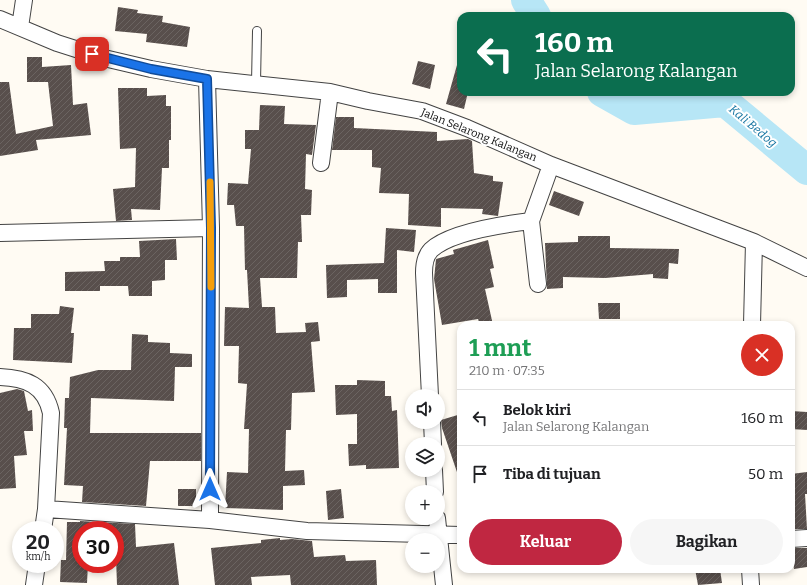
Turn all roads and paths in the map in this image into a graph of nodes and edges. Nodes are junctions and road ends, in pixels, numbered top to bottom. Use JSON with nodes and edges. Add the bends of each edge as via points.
{"nodes":[{"id":1,"x":24,"y":0,"type":"edge"},
{"id":2,"x":0,"y":18,"type":"edge"},
{"id":3,"x":20,"y":26,"type":"junction"},
{"id":4,"x":257,"y":31,"type":"dead end"},
{"id":5,"x":207,"y":79,"type":"junction"},
{"id":6,"x":256,"y":83,"type":"junction"},
{"id":7,"x":330,"y":92,"type":"junction"},
{"id":8,"x":321,"y":163,"type":"dead end"},
{"id":9,"x":551,"y":165,"type":"junction"},
{"id":10,"x":531,"y":221,"type":"junction"},
{"id":11,"x":211,"y":228,"type":"junction"},
{"id":12,"x":0,"y":233,"type":"edge"},
{"id":13,"x":754,"y":242,"type":"junction"},
{"id":14,"x":807,"y":268,"type":"edge"},
{"id":15,"x":538,"y":284,"type":"dead end"},
{"id":16,"x":752,"y":321,"type":"edge"},
{"id":17,"x":0,"y":377,"type":"edge"},
{"id":18,"x":430,"y":389,"type":"edge"},
{"id":19,"x":46,"y":509,"type":"junction"},
{"id":20,"x":210,"y":520,"type":"junction"},
{"id":21,"x":44,"y":521,"type":"edge"},
{"id":22,"x":405,"y":533,"type":"edge"},
{"id":23,"x":445,"y":534,"type":"edge"},
{"id":24,"x":457,"y":535,"type":"edge"},
{"id":25,"x":807,"y":538,"type":"edge"},
{"id":26,"x":795,"y":539,"type":"edge"},
{"id":27,"x":36,"y":573,"type":"edge"},
{"id":28,"x":443,"y":573,"type":"edge"},
{"id":29,"x":750,"y":573,"type":"edge"},
{"id":30,"x":34,"y":585,"type":"edge"},
{"id":31,"x":444,"y":585,"type":"edge"},
{"id":32,"x":751,"y":585,"type":"edge"}],
"edges":[{"from":1,"to":3,"type":"street"},
{"from":2,"to":3,"type":"street","name":"Jalan Selarong Kalangan"},
{"from":3,"to":5,"type":"street","name":"Jalan Selarong Kalangan","via":[[57,43],[104,58]]},
{"from":4,"to":6,"type":"lane"},
{"from":5,"to":6,"type":"street","name":"Jalan Selarong Kalangan"},
{"from":5,"to":11,"type":"street"},
{"from":6,"to":7,"type":"street","name":"Jalan Selarong Kalangan"},
{"from":7,"to":8,"type":"street"},
{"from":7,"to":9,"type":"street","name":"Jalan Selarong Kalangan","via":[[422,111]]},
{"from":9,"to":10,"type":"street"},
{"from":9,"to":13,"type":"street","name":"Jalan Selarong Kalangan"},
{"from":10,"to":15,"type":"street"},
{"from":10,"to":18,"type":"street","via":[[495,225],[445,241],[430,250],[424,261]]},
{"from":11,"to":12,"type":"street"},
{"from":11,"to":20,"type":"street"},
{"from":13,"to":14,"type":"street","name":"Jalan Selarong Kalangan"},
{"from":13,"to":16,"type":"street"},
{"from":17,"to":19,"type":"street","via":[[18,378],[35,386],[48,399],[51,413]]},
{"from":19,"to":20,"type":"street"},
{"from":19,"to":21,"type":"street"},
{"from":20,"to":22,"type":"street","via":[[307,531]]},
{"from":23,"to":24,"type":"street"},
{"from":25,"to":26,"type":"street"},
{"from":27,"to":30,"type":"street"},
{"from":28,"to":31,"type":"street"},
{"from":29,"to":32,"type":"street"}]}
